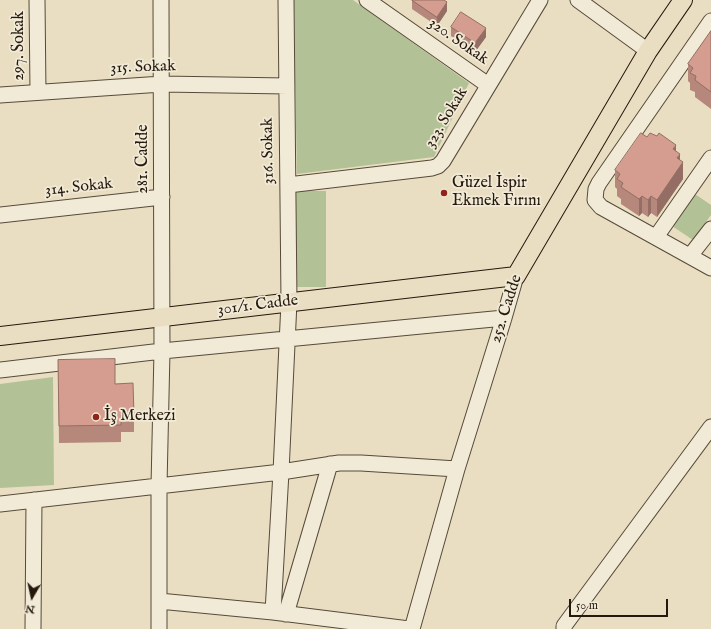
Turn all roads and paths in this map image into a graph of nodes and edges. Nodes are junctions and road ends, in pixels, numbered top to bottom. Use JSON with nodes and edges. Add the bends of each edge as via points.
{"nodes":[{"id":1,"x":37,"y":0,"type":"edge"},
{"id":2,"x":162,"y":0,"type":"edge"},
{"id":3,"x":286,"y":0,"type":"edge"},
{"id":4,"x":367,"y":0,"type":"edge"},
{"id":5,"x":540,"y":0,"type":"edge"},
{"id":6,"x":578,"y":0,"type":"edge"},
{"id":7,"x":684,"y":0,"type":"edge"},
{"id":8,"x":711,"y":21,"type":"edge"},
{"id":9,"x":648,"y":51,"type":"junction"},
{"id":10,"x":162,"y":84,"type":"junction"},
{"id":11,"x":287,"y":86,"type":"junction"},
{"id":12,"x":488,"y":86,"type":"junction"},
{"id":13,"x":38,"y":92,"type":"junction"},
{"id":14,"x":0,"y":95,"type":"edge"},
{"id":15,"x":711,"y":158,"type":"edge"},
{"id":16,"x":288,"y":185,"type":"junction"},
{"id":17,"x":162,"y":197,"type":"junction"},
{"id":18,"x":0,"y":215,"type":"edge"},
{"id":19,"x":711,"y":228,"type":"edge"},
{"id":20,"x":656,"y":237,"type":"junction"},
{"id":21,"x":690,"y":256,"type":"junction"},
{"id":22,"x":711,"y":268,"type":"edge"},
{"id":23,"x":516,"y":276,"type":"junction"},
{"id":24,"x":289,"y":302,"type":"junction"},
{"id":25,"x":162,"y":317,"type":"junction"},
{"id":26,"x":504,"y":318,"type":"junction"},
{"id":27,"x":0,"y":336,"type":"edge"},
{"id":28,"x":287,"y":339,"type":"junction"},
{"id":29,"x":162,"y":351,"type":"junction"},
{"id":30,"x":0,"y":370,"type":"edge"},
{"id":31,"x":711,"y":427,"type":"edge"},
{"id":32,"x":330,"y":464,"type":"junction"},
{"id":33,"x":457,"y":469,"type":"junction"},
{"id":34,"x":281,"y":472,"type":"junction"},
{"id":35,"x":159,"y":486,"type":"junction"},
{"id":36,"x":34,"y":500,"type":"junction"},
{"id":37,"x":0,"y":504,"type":"edge"},
{"id":38,"x":159,"y":601,"type":"junction"},
{"id":39,"x":280,"y":613,"type":"junction"},
{"id":40,"x":33,"y":629,"type":"edge"},
{"id":41,"x":159,"y":629,"type":"edge"},
{"id":42,"x":410,"y":629,"type":"edge"},
{"id":43,"x":564,"y":629,"type":"edge"}],
"edges":[{"from":1,"to":13,"type":"street","name":"297. Sokak"},
{"from":2,"to":10,"type":"street","name":"281. Cadde"},
{"from":3,"to":11,"type":"street","name":"316. Sokak"},
{"from":4,"to":12,"type":"street","name":"320. Sokak"},
{"from":5,"to":12,"type":"street","name":"323. Sokak"},
{"from":6,"to":9,"type":"street"},
{"from":7,"to":9,"type":"main road","name":"252. Cadde"},
{"from":8,"to":20,"type":"street","via":[[596,189],[595,200],[601,206]]},
{"from":9,"to":23,"type":"main road","name":"252. Cadde"},
{"from":10,"to":11,"type":"street","name":"315. Sokak"},
{"from":10,"to":13,"type":"street","name":"315. Sokak"},
{"from":10,"to":17,"type":"street","name":"281. Cadde"},
{"from":11,"to":16,"type":"street","name":"316. Sokak"},
{"from":12,"to":16,"type":"street","name":"323. Sokak","via":[[438,166]]},
{"from":13,"to":14,"type":"street","name":"315. Sokak"},
{"from":15,"to":20,"type":"street"},
{"from":16,"to":24,"type":"street","name":"316. Sokak"},
{"from":17,"to":18,"type":"street","name":"314. Sokak"},
{"from":17,"to":25,"type":"street","name":"281. Cadde"},
{"from":19,"to":21,"type":"street"},
{"from":20,"to":21,"type":"street"},
{"from":21,"to":22,"type":"street"},
{"from":23,"to":24,"type":"main road","name":"301/1. Cadde"},
{"from":23,"to":26,"type":"street","name":"252. Cadde"},
{"from":24,"to":25,"type":"main road","name":"301/1. Cadde"},
{"from":24,"to":28,"type":"street","name":"316. Sokak"},
{"from":25,"to":27,"type":"main road","name":"301/1. Cadde"},
{"from":25,"to":29,"type":"street","name":"281. Cadde"},
{"from":26,"to":28,"type":"street"},
{"from":26,"to":33,"type":"street","name":"252. Cadde"},
{"from":28,"to":29,"type":"street"},
{"from":28,"to":34,"type":"street","name":"316. Sokak"},
{"from":29,"to":30,"type":"street"},
{"from":29,"to":35,"type":"street","name":"281. Cadde"},
{"from":31,"to":43,"type":"street"},
{"from":32,"to":33,"type":"street","via":[[362,463]]},
{"from":32,"to":34,"type":"street"},
{"from":32,"to":39,"type":"street"},
{"from":33,"to":42,"type":"street","name":"252. Cadde"},
{"from":34,"to":35,"type":"street"},
{"from":34,"to":39,"type":"street","name":"316. Sokak"},
{"from":35,"to":36,"type":"street"},
{"from":35,"to":38,"type":"street","name":"281. Cadde"},
{"from":36,"to":37,"type":"street"},
{"from":36,"to":40,"type":"street"},
{"from":38,"to":39,"type":"street"},
{"from":38,"to":41,"type":"street","name":"281. Cadde"},
{"from":39,"to":42,"type":"street"}]}
